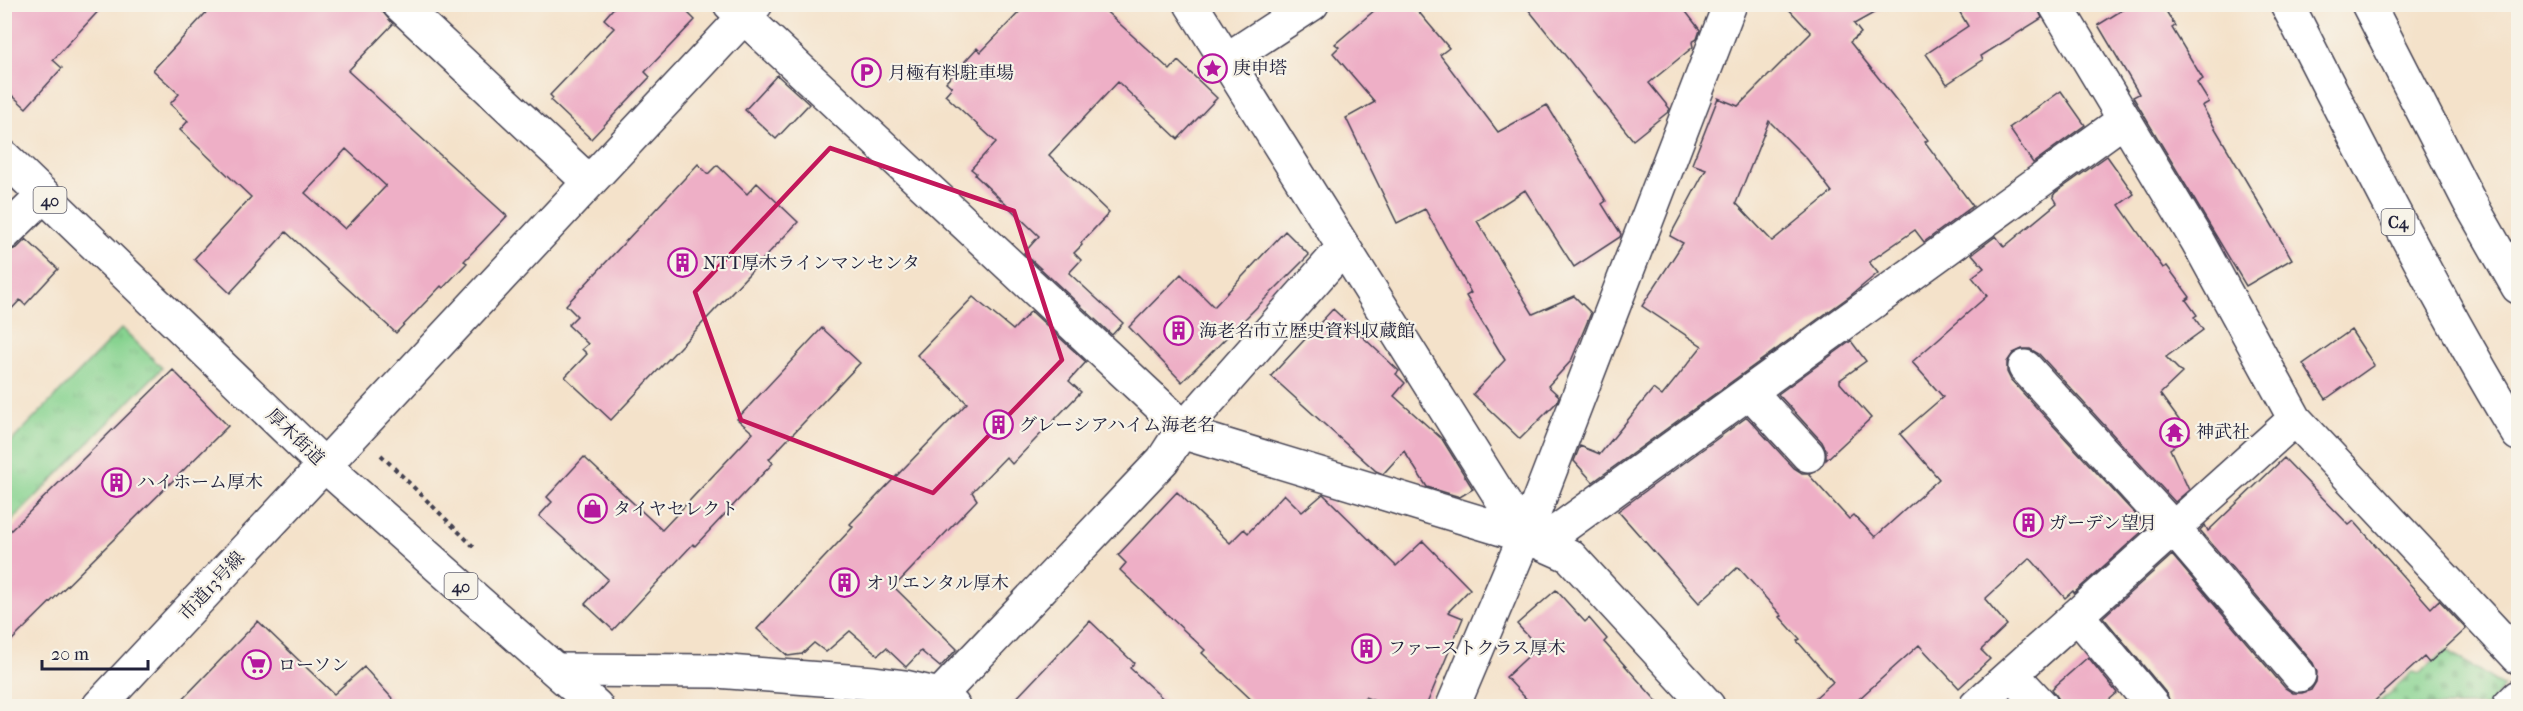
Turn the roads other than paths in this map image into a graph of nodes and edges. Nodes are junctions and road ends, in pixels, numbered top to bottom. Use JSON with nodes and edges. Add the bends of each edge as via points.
{"nodes":[{"id":1,"x":399,"y":4,"type":"edge"},
{"id":2,"x":1191,"y":4,"type":"edge"},
{"id":3,"x":1311,"y":4,"type":"edge"},
{"id":4,"x":1730,"y":4,"type":"edge"},
{"id":5,"x":2055,"y":4,"type":"edge"},
{"id":6,"x":2287,"y":4,"type":"edge"},
{"id":7,"x":2368,"y":4,"type":"edge"},
{"id":8,"x":743,"y":9,"type":"edge"},
{"id":9,"x":1227,"y":60,"type":"junction"},
{"id":10,"x":2124,"y":120,"type":"junction"},
{"id":11,"x":4,"y":157,"type":"edge"},
{"id":12,"x":589,"y":182,"type":"junction"},
{"id":13,"x":44,"y":195,"type":"junction"},
{"id":14,"x":4,"y":234,"type":"edge"},
{"id":15,"x":1343,"y":248,"type":"junction"},
{"id":16,"x":2518,"y":287,"type":"edge"},
{"id":17,"x":2025,"y":367,"type":"dead end"},
{"id":18,"x":1750,"y":392,"type":"junction"},
{"id":19,"x":2295,"y":419,"type":"junction"},
{"id":20,"x":1180,"y":432,"type":"junction"},
{"id":21,"x":2518,"y":434,"type":"edge"},
{"id":22,"x":1808,"y":455,"type":"dead end"},
{"id":23,"x":325,"y":466,"type":"junction"},
{"id":24,"x":2173,"y":528,"type":"junction"},
{"id":25,"x":1533,"y":539,"type":"junction"},
{"id":26,"x":2077,"y":615,"type":"junction"},
{"id":27,"x":2518,"y":657,"type":"edge"},
{"id":28,"x":556,"y":670,"type":"junction"},
{"id":29,"x":2012,"y":674,"type":"junction"},
{"id":30,"x":2299,"y":675,"type":"dead end"},
{"id":31,"x":2518,"y":698,"type":"edge"},
{"id":32,"x":935,"y":700,"type":"edge"},
{"id":33,"x":99,"y":706,"type":"edge"},
{"id":34,"x":596,"y":706,"type":"edge"},
{"id":35,"x":1453,"y":706,"type":"edge"},
{"id":36,"x":1708,"y":706,"type":"edge"},
{"id":37,"x":1976,"y":706,"type":"edge"},
{"id":38,"x":2042,"y":706,"type":"edge"},
{"id":39,"x":2153,"y":706,"type":"edge"},
{"id":40,"x":2509,"y":706,"type":"edge"}],
"edges":[{"from":1,"to":12,"type":"main road"},
{"from":2,"to":9,"type":"main road"},
{"from":3,"to":9,"type":"main road"},
{"from":4,"to":25,"type":"main road"},
{"from":5,"to":10,"type":"main road"},
{"from":6,"to":21,"type":"main road","number":"C4","via":[[2397,220]]},
{"from":7,"to":16,"type":"main road","via":[[2469,201]]},
{"from":8,"to":12,"type":"main road","name":"市道13号線"},
{"from":8,"to":20,"type":"main road","via":[[1170,416]]},
{"from":9,"to":15,"type":"main road"},
{"from":10,"to":18,"type":"main road"},
{"from":10,"to":19,"type":"main road","via":[[2198,242]]},
{"from":11,"to":13,"type":"main road","name":"厚木街道","number":"40"},
{"from":12,"to":23,"type":"main road","name":"市道13号線"},
{"from":13,"to":14,"type":"main road"},
{"from":13,"to":23,"type":"main road","name":"厚木街道","number":"40"},
{"from":15,"to":20,"type":"main road"},
{"from":15,"to":25,"type":"main road"},
{"from":17,"to":24,"type":"main road"},
{"from":18,"to":22,"type":"main road"},
{"from":18,"to":25,"type":"main road"},
{"from":19,"to":24,"type":"main road"},
{"from":19,"to":27,"type":"main road"},
{"from":20,"to":25,"type":"main road"},
{"from":20,"to":32,"type":"main road","via":[[1163,460]]},
{"from":23,"to":28,"type":"main road","name":"厚木街道","number":"40"},
{"from":23,"to":33,"type":"main road","name":"市道13号線"},
{"from":24,"to":26,"type":"main road"},
{"from":24,"to":30,"type":"main road"},
{"from":25,"to":35,"type":"main road"},
{"from":25,"to":36,"type":"main road","via":[[1570,556]]},
{"from":26,"to":29,"type":"main road"},
{"from":26,"to":39,"type":"main road"},
{"from":28,"to":32,"type":"main road","via":[[716,670],[874,683]]},
{"from":28,"to":34,"type":"main road","name":"厚木街道","number":"40"},
{"from":29,"to":37,"type":"main road"},
{"from":29,"to":38,"type":"main road"},
{"from":31,"to":40,"type":"main road"}]}
